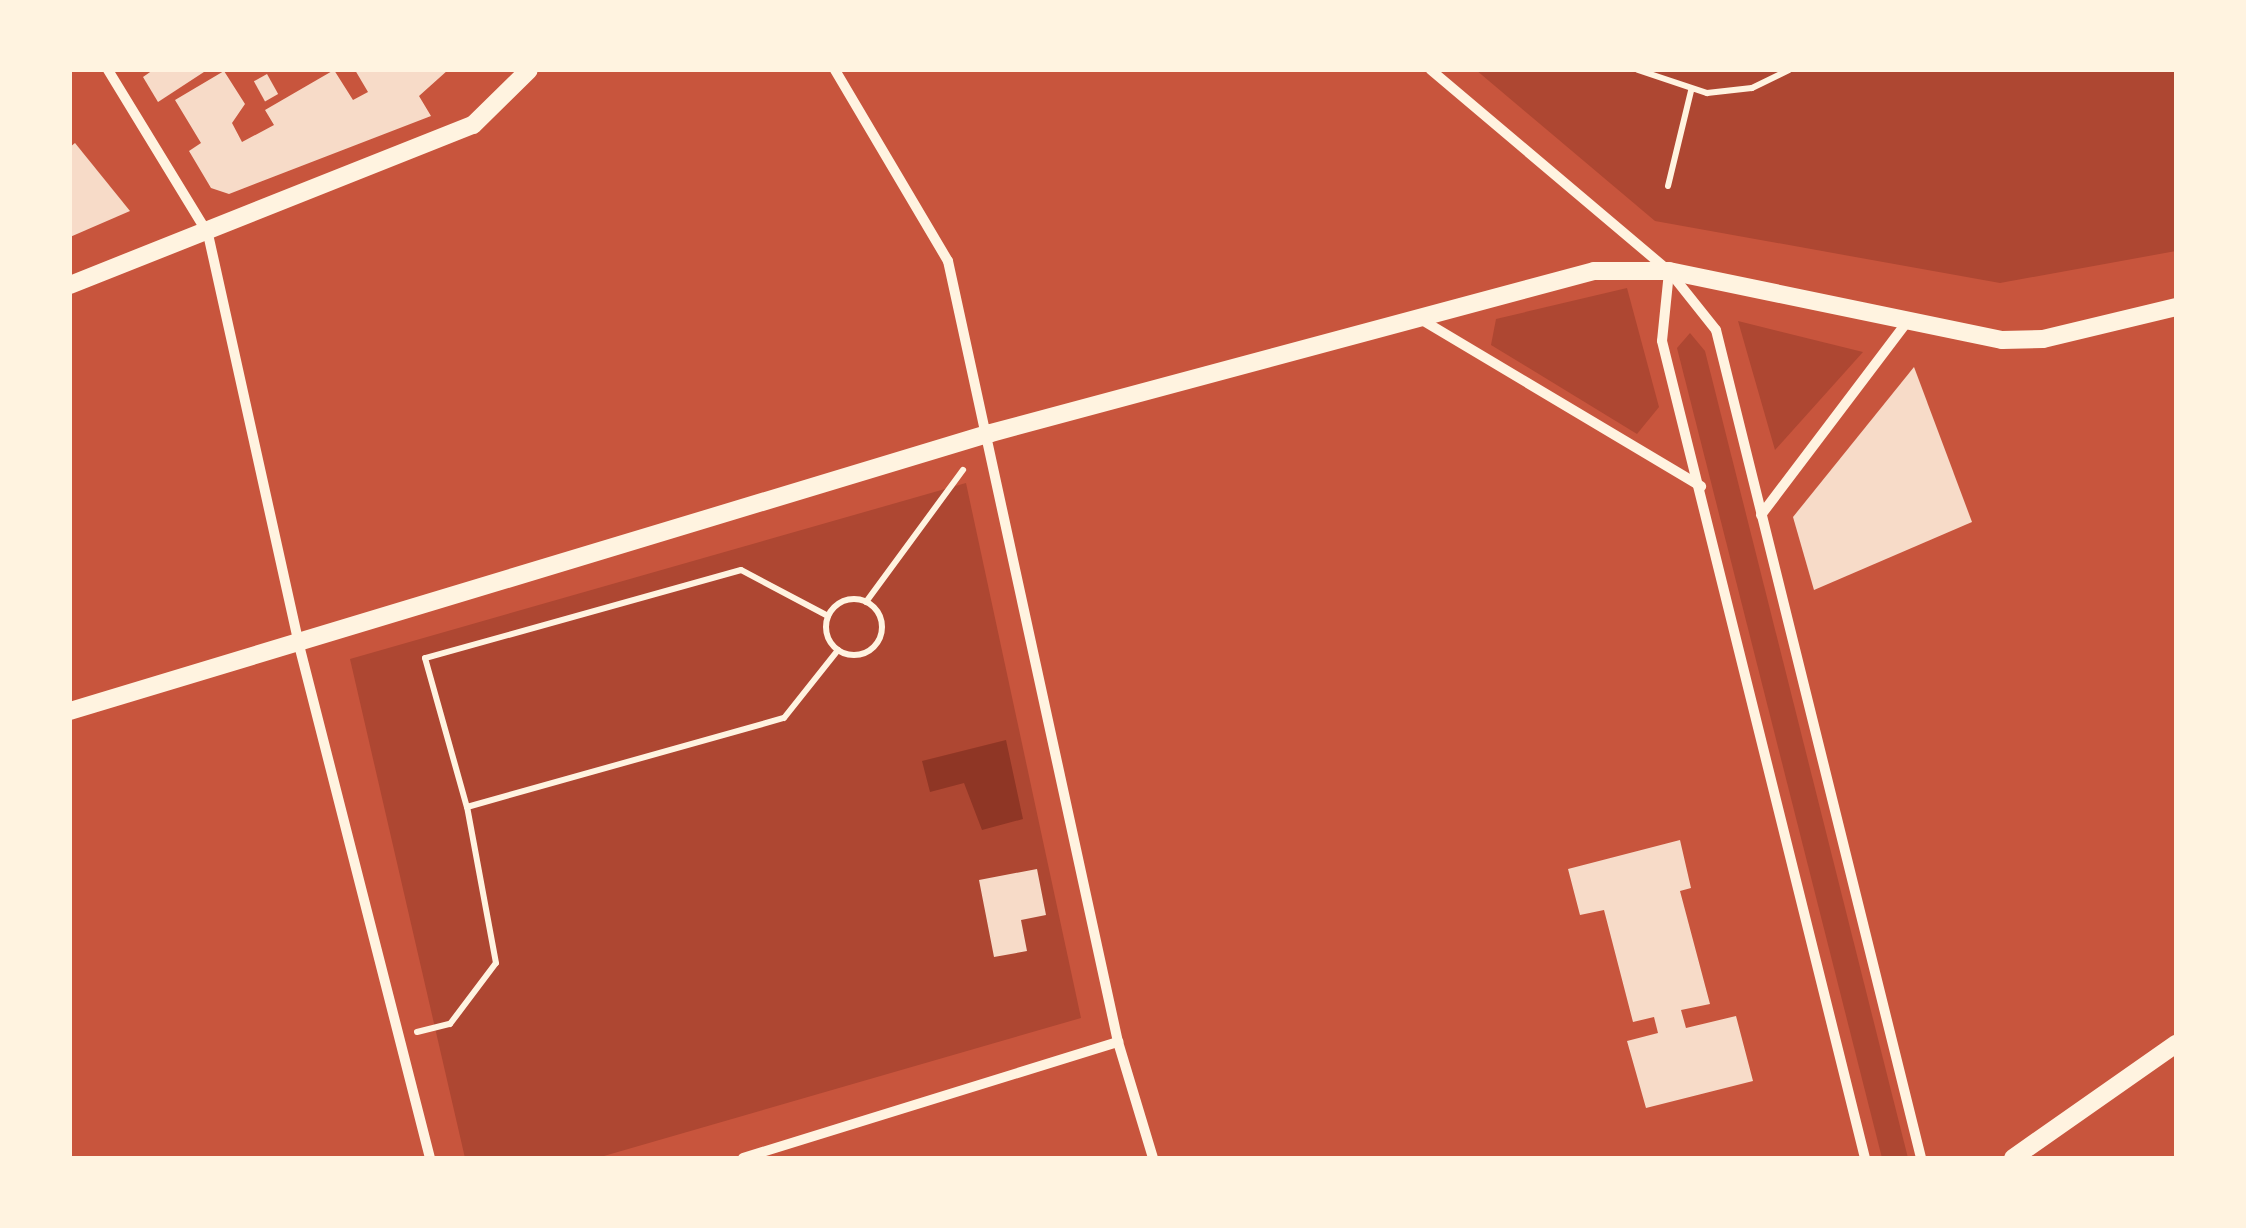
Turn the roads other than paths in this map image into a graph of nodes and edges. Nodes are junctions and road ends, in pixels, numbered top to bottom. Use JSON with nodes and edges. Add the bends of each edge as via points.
{"nodes":[{"id":1,"x":108,"y":70,"type":"edge"},
{"id":2,"x":529,"y":70,"type":"edge"},
{"id":3,"x":835,"y":70,"type":"edge"},
{"id":4,"x":1431,"y":70,"type":"edge"},
{"id":5,"x":208,"y":234,"type":"junction"},
{"id":6,"x":1669,"y":270,"type":"junction"},
{"id":7,"x":70,"y":285,"type":"edge"},
{"id":8,"x":2176,"y":306,"type":"edge"},
{"id":9,"x":1422,"y":320,"type":"junction"},
{"id":10,"x":1908,"y":322,"type":"junction"},
{"id":11,"x":990,"y":433,"type":"junction"},
{"id":12,"x":1700,"y":486,"type":"junction"},
{"id":13,"x":1761,"y":515,"type":"junction"},
{"id":14,"x":299,"y":645,"type":"junction"},
{"id":15,"x":70,"y":711,"type":"edge"},
{"id":16,"x":1118,"y":1042,"type":"junction"},
{"id":17,"x":2176,"y":1044,"type":"edge"},
{"id":18,"x":430,"y":1158,"type":"edge"},
{"id":19,"x":743,"y":1158,"type":"edge"},
{"id":20,"x":1153,"y":1158,"type":"edge"},
{"id":21,"x":1865,"y":1158,"type":"edge"},
{"id":22,"x":1920,"y":1158,"type":"edge"},
{"id":23,"x":2014,"y":1158,"type":"edge"}],
"edges":[{"from":1,"to":5,"type":"street"},
{"from":2,"to":5,"type":"street","via":[[473,125]]},
{"from":3,"to":11,"type":"street","via":[[948,261]]},
{"from":4,"to":6,"type":"street"},
{"from":5,"to":7,"type":"street"},
{"from":5,"to":14,"type":"street"},
{"from":6,"to":9,"type":"street","via":[[1594,271]]},
{"from":6,"to":10,"type":"street"},
{"from":6,"to":12,"type":"street","via":[[1662,342]]},
{"from":6,"to":13,"type":"street","via":[[1716,330]]},
{"from":8,"to":10,"type":"street","via":[[2043,340]]},
{"from":9,"to":11,"type":"street"},
{"from":9,"to":12,"type":"street"},
{"from":10,"to":13,"type":"street"},
{"from":11,"to":14,"type":"street"},
{"from":11,"to":16,"type":"street"},
{"from":12,"to":21,"type":"street"},
{"from":13,"to":22,"type":"street"},
{"from":14,"to":15,"type":"street"},
{"from":14,"to":18,"type":"street"},
{"from":16,"to":19,"type":"street"},
{"from":16,"to":20,"type":"street"},
{"from":17,"to":23,"type":"street"}]}
